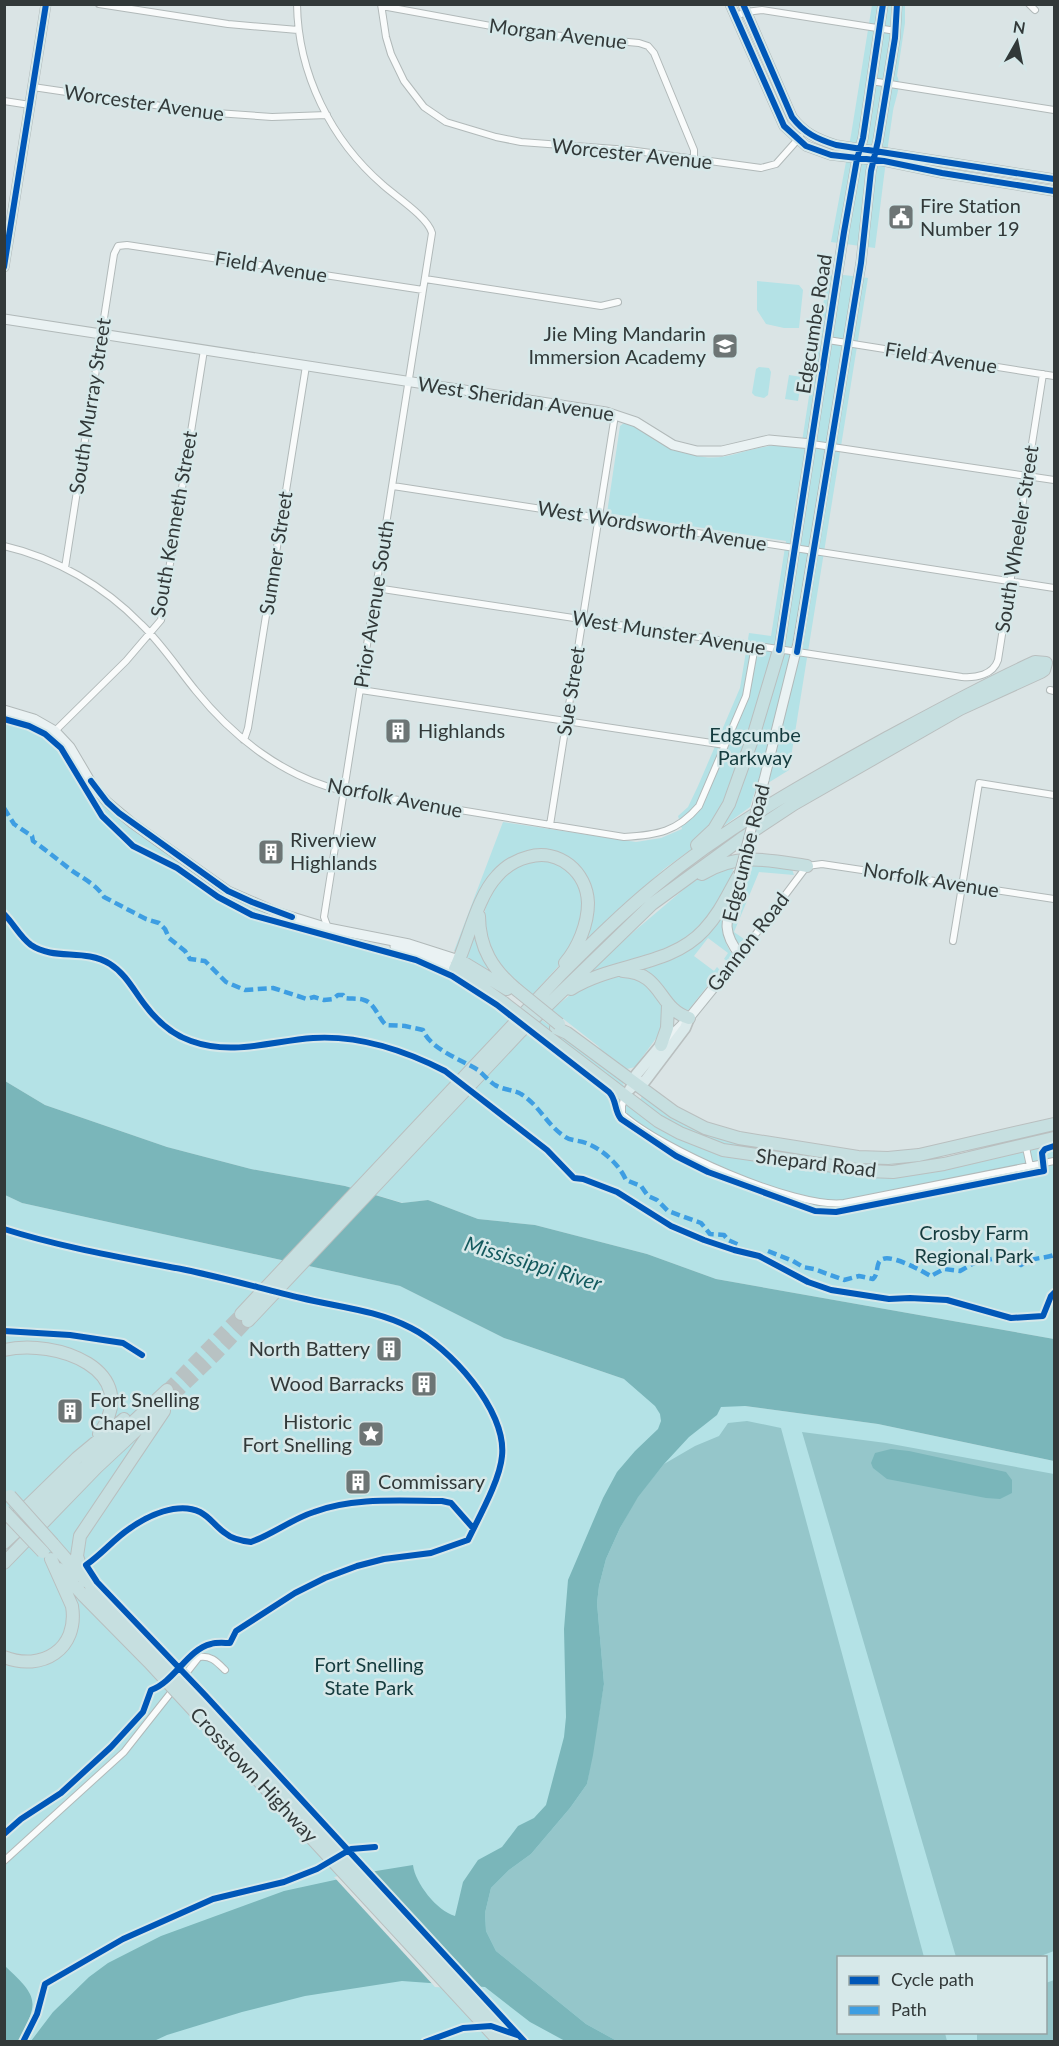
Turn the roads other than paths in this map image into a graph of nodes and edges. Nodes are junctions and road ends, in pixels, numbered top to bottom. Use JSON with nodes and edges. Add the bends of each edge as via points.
{"nodes":[{"id":1,"x":46,"y":4,"type":"edge"},
{"id":2,"x":99,"y":4,"type":"edge"},
{"id":3,"x":297,"y":4,"type":"edge"},
{"id":4,"x":730,"y":4,"type":"edge"},
{"id":5,"x":883,"y":4,"type":"edge"},
{"id":6,"x":897,"y":4,"type":"edge"},
{"id":7,"x":1029,"y":4,"type":"edge"},
{"id":8,"x":382,"y":5,"type":"edge"},
{"id":9,"x":745,"y":8,"type":"edge"},
{"id":10,"x":1035,"y":10,"type":"dead end"},
{"id":11,"x":736,"y":16,"type":"junction"},
{"id":12,"x":879,"y":28,"type":"junction"},
{"id":13,"x":298,"y":30,"type":"junction"},
{"id":14,"x":896,"y":31,"type":"junction"},
{"id":15,"x":871,"y":81,"type":"junction"},
{"id":16,"x":888,"y":83,"type":"junction"},
{"id":17,"x":33,"y":87,"type":"junction"},
{"id":18,"x":4,"y":101,"type":"edge"},
{"id":19,"x":30,"y":105,"type":"junction"},
{"id":20,"x":1054,"y":110,"type":"edge"},
{"id":21,"x":327,"y":115,"type":"junction"},
{"id":22,"x":805,"y":131,"type":"junction"},
{"id":23,"x":798,"y":140,"type":"junction"},
{"id":24,"x":858,"y":154,"type":"junction"},
{"id":25,"x":875,"y":155,"type":"junction"},
{"id":26,"x":693,"y":158,"type":"junction"},
{"id":27,"x":1054,"y":179,"type":"edge"},
{"id":28,"x":1054,"y":191,"type":"edge"},
{"id":29,"x":118,"y":246,"type":"joint"},
{"id":30,"x":4,"y":267,"type":"edge"},
{"id":31,"x":425,"y":279,"type":"junction"},
{"id":32,"x":423,"y":290,"type":"junction"},
{"id":33,"x":618,"y":302,"type":"dead end"},
{"id":34,"x":4,"y":319,"type":"edge"},
{"id":35,"x":102,"y":334,"type":"junction"},
{"id":36,"x":828,"y":340,"type":"junction"},
{"id":37,"x":848,"y":343,"type":"junction"},
{"id":38,"x":204,"y":350,"type":"junction"},
{"id":39,"x":306,"y":366,"type":"junction"},
{"id":40,"x":1043,"y":374,"type":"junction"},
{"id":41,"x":1054,"y":376,"type":"edge"},
{"id":42,"x":409,"y":382,"type":"junction"},
{"id":43,"x":615,"y":414,"type":"junction"},
{"id":44,"x":812,"y":444,"type":"junction"},
{"id":45,"x":831,"y":447,"type":"junction"},
{"id":46,"x":1027,"y":476,"type":"junction"},
{"id":47,"x":1054,"y":480,"type":"edge"},
{"id":48,"x":393,"y":486,"type":"junction"},
{"id":49,"x":598,"y":518,"type":"junction"},
{"id":50,"x":4,"y":546,"type":"edge"},
{"id":51,"x":796,"y":548,"type":"junction"},
{"id":52,"x":814,"y":551,"type":"junction"},
{"id":53,"x":65,"y":568,"type":"junction"},
{"id":54,"x":1010,"y":581,"type":"junction"},
{"id":55,"x":376,"y":588,"type":"junction"},
{"id":56,"x":1054,"y":588,"type":"edge"},
{"id":57,"x":582,"y":619,"type":"junction"},
{"id":58,"x":150,"y":633,"type":"junction"},
{"id":59,"x":755,"y":646,"type":"junction"},
{"id":60,"x":779,"y":650,"type":"junction"},
{"id":61,"x":797,"y":652,"type":"junction"},
{"id":62,"x":1050,"y":661,"type":"edge"},
{"id":63,"x":962,"y":677,"type":"joint"},
{"id":64,"x":361,"y":690,"type":"junction"},
{"id":65,"x":4,"y":710,"type":"edge"},
{"id":66,"x":567,"y":720,"type":"junction"},
{"id":67,"x":55,"y":731,"type":"junction"},
{"id":68,"x":244,"y":740,"type":"junction"},
{"id":69,"x":724,"y":745,"type":"junction"},
{"id":70,"x":344,"y":791,"type":"junction"},
{"id":71,"x":1054,"y":795,"type":"edge"},
{"id":72,"x":550,"y":825,"type":"junction"},
{"id":73,"x":807,"y":866,"type":"junction"},
{"id":74,"x":676,"y":870,"type":"junction"},
{"id":75,"x":739,"y":875,"type":"junction"},
{"id":76,"x":679,"y":883,"type":"junction"},
{"id":77,"x":962,"y":885,"type":"junction"},
{"id":78,"x":1054,"y":899,"type":"edge"},
{"id":79,"x":479,"y":909,"type":"junction"},
{"id":80,"x":328,"y":928,"type":"junction"},
{"id":81,"x":953,"y":941,"type":"dead end"},
{"id":82,"x":740,"y":955,"type":"junction"},
{"id":83,"x":457,"y":964,"type":"junction"},
{"id":84,"x":613,"y":970,"type":"junction"},
{"id":85,"x":516,"y":992,"type":"junction"},
{"id":86,"x":541,"y":995,"type":"junction"},
{"id":87,"x":556,"y":996,"type":"junction"},
{"id":88,"x":668,"y":1005,"type":"junction"},
{"id":89,"x":689,"y":1018,"type":"junction"},
{"id":90,"x":516,"y":1029,"type":"junction"},
{"id":91,"x":558,"y":1031,"type":"junction"},
{"id":92,"x":661,"y":1045,"type":"junction"},
{"id":93,"x":634,"y":1084,"type":"junction"},
{"id":94,"x":625,"y":1096,"type":"junction"},
{"id":95,"x":1054,"y":1124,"type":"edge"},
{"id":96,"x":1022,"y":1132,"type":"junction"},
{"id":97,"x":1054,"y":1138,"type":"edge"},
{"id":98,"x":1026,"y":1144,"type":"junction"},
{"id":99,"x":1054,"y":1161,"type":"edge"},
{"id":100,"x":1030,"y":1166,"type":"junction"},
{"id":101,"x":247,"y":1315,"type":"tunnel mouth"},
{"id":102,"x":4,"y":1331,"type":"edge"},
{"id":103,"x":4,"y":1350,"type":"edge"},
{"id":104,"x":142,"y":1355,"type":"dead end"},
{"id":105,"x":170,"y":1393,"type":"junction"},
{"id":106,"x":90,"y":1448,"type":"junction"},
{"id":107,"x":7,"y":1493,"type":"edge"},
{"id":108,"x":4,"y":1511,"type":"edge"},
{"id":109,"x":4,"y":1529,"type":"edge"},
{"id":110,"x":4,"y":1543,"type":"edge"},
{"id":111,"x":21,"y":1546,"type":"junction"},
{"id":112,"x":49,"y":1552,"type":"junction"},
{"id":113,"x":4,"y":1563,"type":"edge"},
{"id":114,"x":4,"y":1569,"type":"edge"},
{"id":115,"x":86,"y":1588,"type":"junction"},
{"id":116,"x":4,"y":1657,"type":"edge"},
{"id":117,"x":225,"y":1670,"type":"dead end"},
{"id":118,"x":4,"y":1861,"type":"edge"},
{"id":119,"x":500,"y":2042,"type":"edge"},
{"id":120,"x":515,"y":2042,"type":"edge"}],
"edges":[{"from":1,"to":17,"type":"street"},
{"from":2,"to":13,"type":"street","via":[[228,24]]},
{"from":3,"to":13,"type":"street"},
{"from":4,"to":11,"type":"street"},
{"from":5,"to":12,"type":"street","name":"Edgcumbe Road"},
{"from":6,"to":14,"type":"street","name":"Edgcumbe Road"},
{"from":7,"to":10,"type":"street"},
{"from":8,"to":26,"type":"street","name":"Worcester Avenue","via":[[386,37],[404,81],[424,107],[446,122],[521,142]]},
{"from":8,"to":26,"type":"street","name":"Morgan Avenue","via":[[502,29],[648,46],[694,150]]},
{"from":9,"to":11,"type":"street"},
{"from":9,"to":12,"type":"street"},
{"from":9,"to":22,"type":"street","via":[[792,117]]},
{"from":11,"to":23,"type":"street","via":[[777,112]]},
{"from":12,"to":14,"type":"street"},
{"from":12,"to":15,"type":"street","name":"Edgcumbe Road"},
{"from":13,"to":21,"type":"street","via":[[306,65]]},
{"from":14,"to":16,"type":"street","name":"Edgcumbe Road"},
{"from":15,"to":16,"type":"street"},
{"from":15,"to":24,"type":"street","name":"Edgcumbe Road"},
{"from":16,"to":20,"type":"street"},
{"from":16,"to":25,"type":"street","name":"Edgcumbe Road"},
{"from":17,"to":19,"type":"street"},
{"from":17,"to":21,"type":"street","name":"Worcester Avenue","via":[[202,112],[272,117]]},
{"from":18,"to":19,"type":"street"},
{"from":19,"to":30,"type":"street"},
{"from":21,"to":31,"type":"street","name":"Prior Avenue South","via":[[366,169],[431,228]]},
{"from":22,"to":23,"type":"street","name":"Worcester Avenue"},
{"from":22,"to":24,"type":"street"},
{"from":23,"to":24,"type":"street","via":[[823,153]]},
{"from":23,"to":26,"type":"street","name":"Worcester Avenue","via":[[776,164],[761,168]]},
{"from":24,"to":25,"type":"street"},
{"from":24,"to":36,"type":"street","name":"Edgcumbe Road"},
{"from":25,"to":27,"type":"street"},
{"from":25,"to":28,"type":"street"},
{"from":25,"to":37,"type":"street","name":"Edgcumbe Road"},
{"from":29,"to":32,"type":"street","name":"Field Avenue"},
{"from":29,"to":35,"type":"street","name":"South Murray Street"},
{"from":31,"to":32,"type":"street","name":"Prior Avenue South"},
{"from":31,"to":33,"type":"street","via":[[601,306]]},
{"from":32,"to":42,"type":"street","name":"Prior Avenue South"},
{"from":34,"to":35,"type":"street","name":"West Sheridan Avenue"},
{"from":35,"to":38,"type":"street","name":"West Sheridan Avenue"},
{"from":35,"to":53,"type":"street","name":"South Murray Street"},
{"from":36,"to":37,"type":"street","name":"Field Avenue"},
{"from":36,"to":44,"type":"street","name":"Edgcumbe Road"},
{"from":37,"to":40,"type":"street","name":"Field Avenue"},
{"from":37,"to":45,"type":"street","name":"Edgcumbe Road"},
{"from":38,"to":39,"type":"street","name":"West Sheridan Avenue"},
{"from":38,"to":58,"type":"street","name":"South Kenneth Street","via":[[161,620]]},
{"from":39,"to":42,"type":"street","name":"West Sheridan Avenue"},
{"from":39,"to":68,"type":"street","name":"Sumner Street"},
{"from":40,"to":41,"type":"street","name":"Field Avenue"},
{"from":40,"to":46,"type":"street","name":"South Wheeler Street"},
{"from":42,"to":43,"type":"street","name":"West Sheridan Avenue"},
{"from":42,"to":48,"type":"street","name":"Prior Avenue South"},
{"from":43,"to":44,"type":"street","name":"West Sheridan Avenue","via":[[673,445],[697,451],[722,452],[769,440]]},
{"from":43,"to":49,"type":"street","name":"Sue Street"},
{"from":44,"to":45,"type":"street","name":"West Sheridan Avenue"},
{"from":44,"to":51,"type":"street","name":"Edgcumbe Road"},
{"from":45,"to":46,"type":"street","name":"West Sheridan Avenue"},
{"from":45,"to":52,"type":"street","name":"Edgcumbe Road"},
{"from":46,"to":47,"type":"street","name":"West Sheridan Avenue"},
{"from":46,"to":54,"type":"street","name":"South Wheeler Street"},
{"from":48,"to":49,"type":"street","name":"West Wordsworth Avenue"},
{"from":48,"to":55,"type":"street","name":"Prior Avenue South"},
{"from":49,"to":51,"type":"street","name":"West Wordsworth Avenue"},
{"from":49,"to":57,"type":"street","name":"Sue Street"},
{"from":50,"to":53,"type":"street","name":"Norfolk Avenue"},
{"from":51,"to":52,"type":"street","name":"West Wordsworth Avenue"},
{"from":51,"to":60,"type":"street","name":"Edgcumbe Road"},
{"from":52,"to":54,"type":"street","name":"West Wordsworth Avenue"},
{"from":52,"to":61,"type":"street","name":"Edgcumbe Road"},
{"from":53,"to":58,"type":"street","name":"Norfolk Avenue","via":[[93,584]]},
{"from":54,"to":56,"type":"street","name":"West Wordsworth Avenue"},
{"from":54,"to":63,"type":"street","name":"South Wheeler Street","via":[[997,664],[982,675]]},
{"from":55,"to":57,"type":"street","name":"West Munster Avenue"},
{"from":55,"to":64,"type":"street","name":"Prior Avenue South"},
{"from":57,"to":59,"type":"street","name":"West Munster Avenue"},
{"from":57,"to":66,"type":"street","name":"Sue Street"},
{"from":58,"to":67,"type":"street","name":"South Kenneth Street"},
{"from":58,"to":68,"type":"street","name":"Norfolk Avenue","via":[[212,711]]},
{"from":59,"to":60,"type":"street","name":"West Munster Avenue"},
{"from":59,"to":69,"type":"street","via":[[748,691]]},
{"from":60,"to":61,"type":"street","name":"West Munster Avenue"},
{"from":60,"to":74,"type":"highway","via":[[729,804],[714,829]]},
{"from":61,"to":63,"type":"street","name":"West Munster Avenue"},
{"from":61,"to":75,"type":"street","name":"Edgcumbe Road","bridge":true},
{"from":62,"to":74,"type":"highway","via":[[1035,662],[970,692],[842,761],[741,822]]},
{"from":62,"to":76,"type":"highway","via":[[1041,672],[950,715],[794,804]]},
{"from":64,"to":66,"type":"street"},
{"from":64,"to":70,"type":"street","name":"Prior Avenue South"},
{"from":65,"to":67,"type":"street","via":[[34,719]]},
{"from":66,"to":69,"type":"street"},
{"from":66,"to":72,"type":"street","name":"Sue Street"},
{"from":67,"to":80,"type":"street","via":[[70,747],[93,786],[132,823],[228,891],[276,912]]},
{"from":68,"to":70,"type":"street","name":"Norfolk Avenue","via":[[302,776]]},
{"from":69,"to":72,"type":"street","name":"Norfolk Avenue","via":[[699,806],[688,819],[657,834],[624,837]]},
{"from":70,"to":72,"type":"street","name":"Norfolk Avenue"},
{"from":70,"to":80,"type":"street","name":"Prior Avenue South","via":[[324,916]]},
{"from":71,"to":77,"type":"street","via":[[979,783]]},
{"from":73,"to":76,"type":"highway","via":[[744,859]]},
{"from":73,"to":77,"type":"street","name":"Norfolk Avenue","via":[[822,864]]},
{"from":73,"to":82,"type":"street","name":"Gannon Road"},
{"from":74,"to":86,"type":"highway","via":[[605,931]]},
{"from":75,"to":82,"type":"street","name":"Edgcumbe Road","via":[[726,927],[730,942]]},
{"from":75,"to":84,"type":"highway","via":[[720,910],[696,938],[659,958]]},
{"from":76,"to":87,"type":"highway"},
{"from":77,"to":78,"type":"street","name":"Norfolk Avenue"},
{"from":77,"to":81,"type":"street"},
{"from":79,"to":83,"type":"highway"},
{"from":79,"to":85,"type":"highway","via":[[480,933],[489,959]]},
{"from":79,"to":86,"type":"highway","via":[[497,876],[524,858],[556,857],[579,875],[588,904],[583,930],[570,957]]},
{"from":80,"to":83,"type":"street"},
{"from":82,"to":89,"type":"street","name":"Gannon Road"},
{"from":83,"to":85,"type":"highway","via":[[483,973]]},
{"from":83,"to":91,"type":"highway","bridge":true,"via":[[504,1003]]},
{"from":84,"to":87,"type":"highway"},
{"from":84,"to":88,"type":"highway","via":[[646,977]]},
{"from":85,"to":91,"type":"highway"},
{"from":86,"to":90,"type":"highway"},
{"from":87,"to":90,"type":"highway"},
{"from":88,"to":89,"type":"highway"},
{"from":88,"to":92,"type":"highway"},
{"from":89,"to":92,"type":"street","name":"Gannon Road"},
{"from":89,"to":93,"type":"main road","name":"Gannon Road","via":[[645,1081]]},
{"from":90,"to":101,"type":"highway"},
{"from":91,"to":93,"type":"highway","name":"Shepard Road"},
{"from":91,"to":94,"type":"highway","name":"Shepard Road"},
{"from":92,"to":93,"type":"main road","name":"Gannon Road","via":[[636,1075]]},
{"from":93,"to":94,"type":"main road","name":"Gannon Road"},
{"from":93,"to":96,"type":"highway","name":"Shepard Road","via":[[685,1118],[727,1135],[858,1156],[919,1155]]},
{"from":94,"to":98,"type":"highway","name":"Shepard Road","via":[[657,1121],[723,1150],[868,1171],[918,1169]]},
{"from":94,"to":100,"type":"street","via":[[622,1114],[683,1152],[736,1176],[822,1203],[844,1203]]},
{"from":95,"to":96,"type":"highway","name":"Shepard Road"},
{"from":96,"to":98,"type":"street"},
{"from":97,"to":98,"type":"highway","name":"Shepard Road"},
{"from":98,"to":100,"type":"street"},
{"from":99,"to":100,"type":"street"},
{"from":102,"to":104,"type":"street","via":[[123,1343]]},
{"from":103,"to":106,"type":"highway","via":[[63,1353],[98,1370],[109,1385],[110,1414]]},
{"from":105,"to":106,"type":"highway","via":[[120,1422]]},
{"from":105,"to":110,"type":"highway"},
{"from":105,"to":111,"type":"highway"},
{"from":105,"to":115,"type":"highway","via":[[80,1536],[77,1556]]},
{"from":106,"to":109,"type":"highway"},
{"from":107,"to":112,"type":"highway","name":"Crosstown Highway","bridge":true},
{"from":108,"to":112,"type":"highway","name":"Crosstown Highway","bridge":true},
{"from":111,"to":113,"type":"highway"},
{"from":111,"to":114,"type":"highway"},
{"from":112,"to":115,"type":"highway","name":"Crosstown Highway"},
{"from":112,"to":116,"type":"highway","via":[[72,1606],[70,1634],[59,1651],[42,1660],[24,1663]]},
{"from":115,"to":119,"type":"highway","name":"Crosstown Highway","bridge":true,"via":[[173,1688]]},
{"from":115,"to":120,"type":"highway","bridge":true,"via":[[198,1700]]},
{"from":117,"to":118,"type":"street","via":[[213,1659],[199,1657],[124,1752]]}]}
